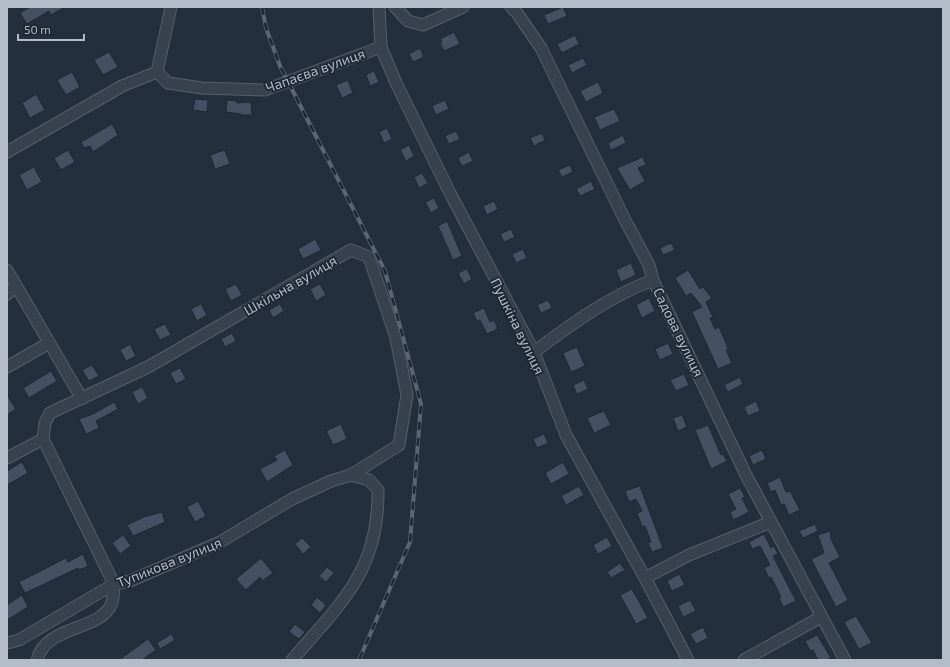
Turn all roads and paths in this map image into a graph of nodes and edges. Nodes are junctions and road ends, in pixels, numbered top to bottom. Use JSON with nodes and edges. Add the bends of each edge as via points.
{"nodes":[{"id":1,"x":171,"y":7,"type":"edge"},
{"id":2,"x":379,"y":7,"type":"edge"},
{"id":3,"x":395,"y":7,"type":"edge"},
{"id":4,"x":464,"y":7,"type":"edge"},
{"id":5,"x":511,"y":7,"type":"edge"},
{"id":6,"x":381,"y":47,"type":"junction"},
{"id":7,"x":157,"y":72,"type":"junction"},
{"id":8,"x":7,"y":152,"type":"edge"},
{"id":9,"x":7,"y":270,"type":"edge"},
{"id":10,"x":653,"y":280,"type":"junction"},
{"id":11,"x":16,"y":287,"type":"junction"},
{"id":12,"x":7,"y":294,"type":"edge"},
{"id":13,"x":49,"y":343,"type":"junction"},
{"id":14,"x":534,"y":352,"type":"junction"},
{"id":15,"x":7,"y":368,"type":"edge"},
{"id":16,"x":82,"y":399,"type":"junction"},
{"id":17,"x":43,"y":439,"type":"junction"},
{"id":18,"x":7,"y":458,"type":"edge"},
{"id":19,"x":350,"y":475,"type":"junction"},
{"id":20,"x":771,"y":522,"type":"junction"},
{"id":21,"x":645,"y":578,"type":"junction"},
{"id":22,"x":114,"y":584,"type":"junction"},
{"id":23,"x":820,"y":617,"type":"junction"},
{"id":24,"x":7,"y":643,"type":"edge"},
{"id":25,"x":37,"y":660,"type":"edge"},
{"id":26,"x":292,"y":660,"type":"edge"},
{"id":27,"x":688,"y":660,"type":"edge"},
{"id":28,"x":744,"y":660,"type":"edge"},
{"id":29,"x":845,"y":660,"type":"edge"}],
"edges":[{"from":1,"to":7,"type":"street"},
{"from":2,"to":6,"type":"street","name":"Пушкіна вулиця"},
{"from":3,"to":4,"type":"street","via":[[408,21],[424,25]]},
{"from":5,"to":10,"type":"street","name":"Садова вулиця","via":[[541,48],[624,220],[649,265]]},
{"from":6,"to":7,"type":"street","name":"Чапаєва вулиця","via":[[265,90],[202,88],[168,82]]},
{"from":6,"to":14,"type":"street","name":"Пушкіна вулиця","via":[[421,136]]},
{"from":7,"to":8,"type":"street","via":[[122,86]]},
{"from":9,"to":11,"type":"street"},
{"from":10,"to":14,"type":"street","via":[[627,290],[602,304]]},
{"from":10,"to":20,"type":"street","name":"Садова вулиця"},
{"from":11,"to":12,"type":"street"},
{"from":11,"to":13,"type":"street"},
{"from":13,"to":15,"type":"street"},
{"from":13,"to":16,"type":"street"},
{"from":14,"to":21,"type":"street","name":"Пушкіна вулиця","via":[[566,435]]},
{"from":16,"to":17,"type":"street","name":"Шкільна вулиця","via":[[50,413],[45,423]]},
{"from":16,"to":19,"type":"street","name":"Шкільна вулиця","via":[[148,367],[351,250],[368,257],[396,338],[407,395],[399,445]]},
{"from":17,"to":18,"type":"street"},
{"from":17,"to":22,"type":"street"},
{"from":19,"to":22,"type":"street","name":"Тупикова вулиця","via":[[292,499],[220,542],[130,581]]},
{"from":19,"to":26,"type":"street","via":[[368,480],[378,490],[379,515],[373,546],[362,570],[340,605]]},
{"from":20,"to":21,"type":"street","via":[[689,555]]},
{"from":20,"to":23,"type":"street","name":"Садова вулиця"},
{"from":21,"to":27,"type":"street","name":"Пушкіна вулиця"},
{"from":22,"to":24,"type":"street","name":"Тупикова вулиця","via":[[18,640]]},
{"from":22,"to":25,"type":"street","via":[[111,605],[103,614],[48,642]]},
{"from":23,"to":28,"type":"street"},
{"from":23,"to":29,"type":"street","name":"Садова вулиця"}]}
